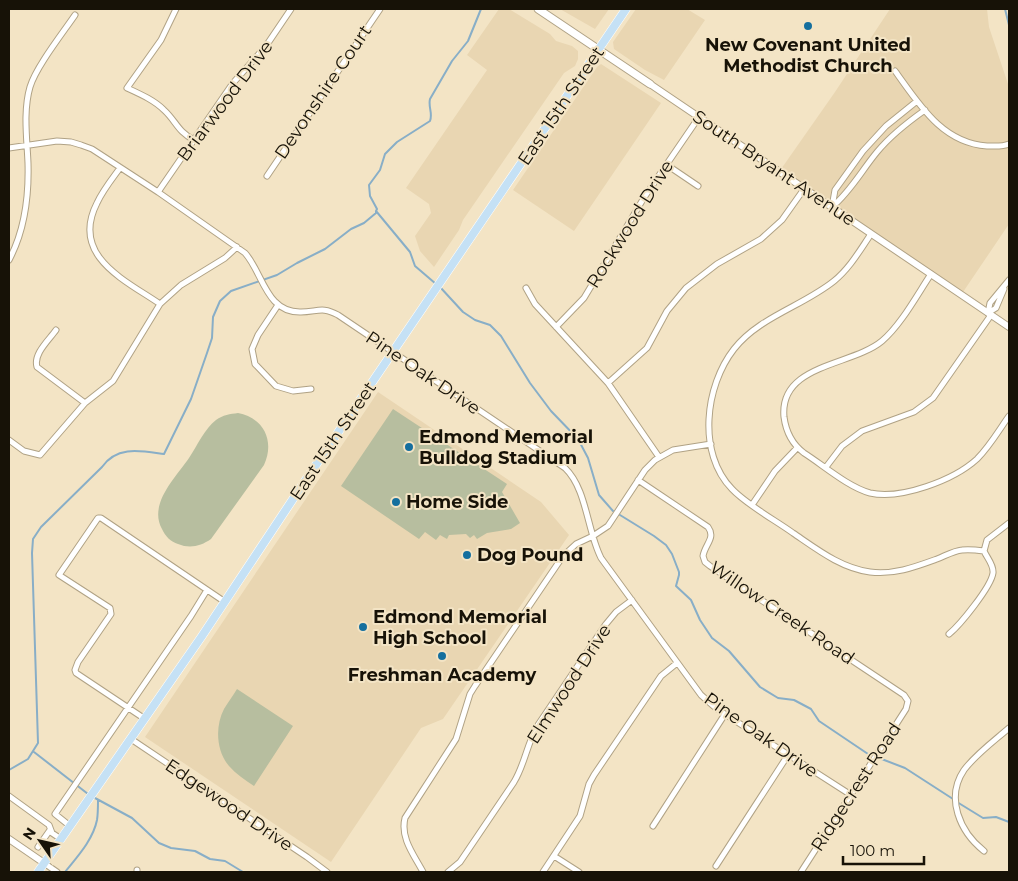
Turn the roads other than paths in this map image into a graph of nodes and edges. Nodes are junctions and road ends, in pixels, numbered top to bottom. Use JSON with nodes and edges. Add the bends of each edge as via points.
{"nodes":[{"id":1,"x":176,"y":9,"type":"edge"},
{"id":2,"x":291,"y":9,"type":"edge"},
{"id":3,"x":380,"y":9,"type":"edge"},
{"id":4,"x":538,"y":9,"type":"edge"},
{"id":5,"x":626,"y":9,"type":"edge"},
{"id":6,"x":74,"y":16,"type":"dead end"},
{"id":7,"x":599,"y":50,"type":"junction"},
{"id":8,"x":895,"y":70,"type":"dead end"},
{"id":9,"x":650,"y":84,"type":"joint"},
{"id":10,"x":917,"y":101,"type":"junction"},
{"id":11,"x":925,"y":110,"type":"junction"},
{"id":12,"x":699,"y":117,"type":"junction"},
{"id":13,"x":194,"y":140,"type":"junction"},
{"id":14,"x":1009,"y":144,"type":"edge"},
{"id":15,"x":26,"y":145,"type":"junction"},
{"id":16,"x":9,"y":148,"type":"edge"},
{"id":17,"x":667,"y":165,"type":"junction"},
{"id":18,"x":120,"y":168,"type":"junction"},
{"id":19,"x":267,"y":176,"type":"dead end"},
{"id":20,"x":698,"y":186,"type":"dead end"},
{"id":21,"x":804,"y":189,"type":"junction"},
{"id":22,"x":158,"y":192,"type":"junction"},
{"id":23,"x":832,"y":208,"type":"junction"},
{"id":24,"x":871,"y":234,"type":"junction"},
{"id":25,"x":237,"y":247,"type":"junction"},
{"id":26,"x":9,"y":260,"type":"edge"},
{"id":27,"x":931,"y":274,"type":"junction"},
{"id":28,"x":1008,"y":283,"type":"edge"},
{"id":29,"x":526,"y":288,"type":"dead end"},
{"id":30,"x":160,"y":304,"type":"junction"},
{"id":31,"x":278,"y":305,"type":"junction"},
{"id":32,"x":990,"y":314,"type":"junction"},
{"id":33,"x":556,"y":327,"type":"junction"},
{"id":34,"x":1009,"y":327,"type":"edge"},
{"id":35,"x":56,"y":330,"type":"dead end"},
{"id":36,"x":392,"y":352,"type":"junction"},
{"id":37,"x":608,"y":383,"type":"junction"},
{"id":38,"x":311,"y":390,"type":"dead end"},
{"id":39,"x":84,"y":403,"type":"junction"},
{"id":40,"x":1009,"y":416,"type":"edge"},
{"id":41,"x":9,"y":440,"type":"edge"},
{"id":42,"x":711,"y":444,"type":"junction"},
{"id":43,"x":797,"y":448,"type":"junction"},
{"id":44,"x":659,"y":457,"type":"junction"},
{"id":45,"x":826,"y":467,"type":"junction"},
{"id":46,"x":638,"y":480,"type":"junction"},
{"id":47,"x":752,"y":505,"type":"junction"},
{"id":48,"x":1009,"y":523,"type":"edge"},
{"id":49,"x":592,"y":536,"type":"junction"},
{"id":50,"x":984,"y":551,"type":"junction"},
{"id":51,"x":207,"y":590,"type":"junction"},
{"id":52,"x":632,"y":600,"type":"junction"},
{"id":53,"x":225,"y":602,"type":"junction"},
{"id":54,"x":949,"y":634,"type":"dead end"},
{"id":55,"x":677,"y":662,"type":"junction"},
{"id":56,"x":908,"y":701,"type":"joint"},
{"id":57,"x":128,"y":707,"type":"junction"},
{"id":58,"x":725,"y":714,"type":"junction"},
{"id":59,"x":145,"y":719,"type":"junction"},
{"id":60,"x":1009,"y":728,"type":"edge"},
{"id":61,"x":131,"y":739,"type":"junction"},
{"id":62,"x":788,"y":754,"type":"junction"},
{"id":63,"x":851,"y":795,"type":"junction"},
{"id":64,"x":9,"y":796,"type":"edge"},
{"id":65,"x":70,"y":826,"type":"junction"},
{"id":66,"x":653,"y":826,"type":"dead end"},
{"id":67,"x":50,"y":830,"type":"junction"},
{"id":68,"x":9,"y":839,"type":"edge"},
{"id":69,"x":61,"y":839,"type":"junction"},
{"id":70,"x":38,"y":847,"type":"dead end"},
{"id":71,"x":984,"y":851,"type":"dead end"},
{"id":72,"x":554,"y":856,"type":"junction"},
{"id":73,"x":44,"y":863,"type":"junction"},
{"id":74,"x":716,"y":866,"type":"dead end"},
{"id":75,"x":38,"y":872,"type":"edge"},
{"id":76,"x":57,"y":872,"type":"edge"},
{"id":77,"x":327,"y":872,"type":"edge"},
{"id":78,"x":423,"y":872,"type":"edge"},
{"id":79,"x":448,"y":872,"type":"edge"},
{"id":80,"x":543,"y":872,"type":"edge"},
{"id":81,"x":579,"y":872,"type":"edge"},
{"id":82,"x":802,"y":872,"type":"edge"}],
"edges":[{"from":1,"to":13,"type":"street","via":[[161,40],[127,88],[157,104],[185,136]]},
{"from":2,"to":13,"type":"street","name":"Briarwood Drive","via":[[270,41],[233,83]]},
{"from":3,"to":19,"type":"street","name":"Devonshire Court"},
{"from":4,"to":7,"type":"main road","name":"South Bryant Avenue"},
{"from":5,"to":7,"type":"main road","name":"East 15th Street"},
{"from":6,"to":15,"type":"street","via":[[30,87]]},
{"from":7,"to":9,"type":"main road","name":"South Bryant Avenue"},
{"from":7,"to":36,"type":"main road","name":"East 15th Street"},
{"from":8,"to":10,"type":"street"},
{"from":9,"to":12,"type":"street","name":"South Bryant Avenue"},
{"from":10,"to":11,"type":"street"},
{"from":10,"to":23,"type":"street","via":[[886,126],[863,151],[835,190]]},
{"from":11,"to":14,"type":"street","via":[[944,131],[961,140],[976,145],[1003,147]]},
{"from":11,"to":23,"type":"street","via":[[878,150],[844,197]]},
{"from":12,"to":17,"type":"street","name":"Rockwood Drive"},
{"from":12,"to":21,"type":"street","name":"South Bryant Avenue"},
{"from":13,"to":22,"type":"street","name":"Briarwood Drive"},
{"from":15,"to":16,"type":"street"},
{"from":15,"to":18,"type":"street","via":[[71,142],[92,150]]},
{"from":15,"to":26,"type":"street","via":[[28,194],[25,214]]},
{"from":17,"to":20,"type":"street"},
{"from":17,"to":33,"type":"street","name":"Rockwood Drive","via":[[584,298]]},
{"from":18,"to":22,"type":"street"},
{"from":18,"to":30,"type":"street","via":[[96,203],[91,218],[94,252],[111,270]]},
{"from":21,"to":23,"type":"street","name":"South Bryant Avenue"},
{"from":21,"to":37,"type":"street","via":[[782,220],[761,239],[717,264],[686,288],[667,311],[647,348]]},
{"from":22,"to":25,"type":"street"},
{"from":23,"to":24,"type":"street","name":"South Bryant Avenue"},
{"from":24,"to":27,"type":"street","name":"South Bryant Avenue"},
{"from":24,"to":42,"type":"street","via":[[835,280],[760,326],[735,347],[714,388]]},
{"from":25,"to":30,"type":"street","via":[[181,285]]},
{"from":25,"to":31,"type":"street","via":[[255,266],[265,288]]},
{"from":27,"to":32,"type":"street","name":"South Bryant Avenue"},
{"from":27,"to":43,"type":"street","via":[[892,332],[882,341],[865,352],[809,373],[795,384],[786,400],[784,414],[787,431]]},
{"from":28,"to":32,"type":"street"},
{"from":29,"to":33,"type":"street","via":[[532,301]]},
{"from":30,"to":39,"type":"street","via":[[113,381]]},
{"from":31,"to":36,"type":"street","name":"Pine Oak Drive","via":[[301,312],[329,311]]},
{"from":31,"to":38,"type":"street","via":[[252,349],[255,364],[276,386],[293,391]]},
{"from":32,"to":34,"type":"street","name":"South Bryant Avenue"},
{"from":32,"to":45,"type":"street","via":[[933,398],[914,412],[862,431],[842,446]]},
{"from":33,"to":37,"type":"street"},
{"from":35,"to":39,"type":"street","via":[[38,356],[37,367]]},
{"from":36,"to":49,"type":"street","name":"Pine Oak Drive","via":[[565,468],[578,490]]},
{"from":36,"to":53,"type":"main road","name":"East 15th Street"},
{"from":37,"to":44,"type":"street"},
{"from":39,"to":41,"type":"street","via":[[40,456],[24,451]]},
{"from":40,"to":45,"type":"street","via":[[987,448],[964,468],[937,482],[908,491],[870,493]]},
{"from":42,"to":44,"type":"street","via":[[673,450]]},
{"from":42,"to":47,"type":"street","via":[[723,480]]},
{"from":43,"to":45,"type":"street"},
{"from":43,"to":47,"type":"street","via":[[776,470]]},
{"from":44,"to":46,"type":"street"},
{"from":46,"to":49,"type":"street","via":[[608,526]]},
{"from":46,"to":56,"type":"street","name":"Willow Creek Road","via":[[708,527],[712,533],[703,556],[705,562],[904,695]]},
{"from":47,"to":50,"type":"street","via":[[832,559],[858,570],[899,571],[961,550]]},
{"from":48,"to":50,"type":"street","via":[[987,540]]},
{"from":49,"to":52,"type":"street","name":"Pine Oak Drive","via":[[607,567]]},
{"from":49,"to":78,"type":"street","via":[[563,556],[474,686],[456,739],[404,818],[403,835]]},
{"from":50,"to":54,"type":"street","via":[[993,567],[991,578],[962,622]]},
{"from":51,"to":53,"type":"street"},
{"from":51,"to":57,"type":"street"},
{"from":51,"to":57,"type":"street","via":[[98,518],[59,576],[110,608],[111,614],[75,670]]},
{"from":52,"to":55,"type":"street","name":"Pine Oak Drive"},
{"from":52,"to":79,"type":"street","name":"Elmwood Drive","via":[[611,618],[575,670],[534,732],[514,782],[460,862]]},
{"from":53,"to":59,"type":"main road","name":"East 15th Street"},
{"from":55,"to":58,"type":"street","name":"Pine Oak Drive","via":[[701,695]]},
{"from":55,"to":72,"type":"street","via":[[661,676],[594,775],[580,816]]},
{"from":56,"to":63,"type":"street","name":"Ridgecrest Road"},
{"from":57,"to":59,"type":"street"},
{"from":57,"to":65,"type":"street","via":[[55,814]]},
{"from":58,"to":62,"type":"street","name":"Pine Oak Drive"},
{"from":58,"to":66,"type":"street"},
{"from":59,"to":61,"type":"main road","name":"East 15th Street"},
{"from":60,"to":71,"type":"street","via":[[968,764],[956,790],[962,827]]},
{"from":61,"to":65,"type":"main road","name":"East 15th Street"},
{"from":61,"to":77,"type":"street","name":"Edgewood Drive"},
{"from":62,"to":63,"type":"street","name":"Pine Oak Drive"},
{"from":62,"to":74,"type":"street"},
{"from":63,"to":82,"type":"street","name":"Ridgecrest Road"},
{"from":64,"to":67,"type":"street","via":[[49,825]]},
{"from":65,"to":69,"type":"main road","name":"East 15th Street"},
{"from":67,"to":69,"type":"street"},
{"from":67,"to":70,"type":"street"},
{"from":68,"to":73,"type":"street"},
{"from":69,"to":73,"type":"main road","name":"East 15th Street"},
{"from":72,"to":80,"type":"street"},
{"from":72,"to":81,"type":"street"},
{"from":73,"to":75,"type":"main road","name":"East 15th Street"},
{"from":73,"to":76,"type":"street"}]}
